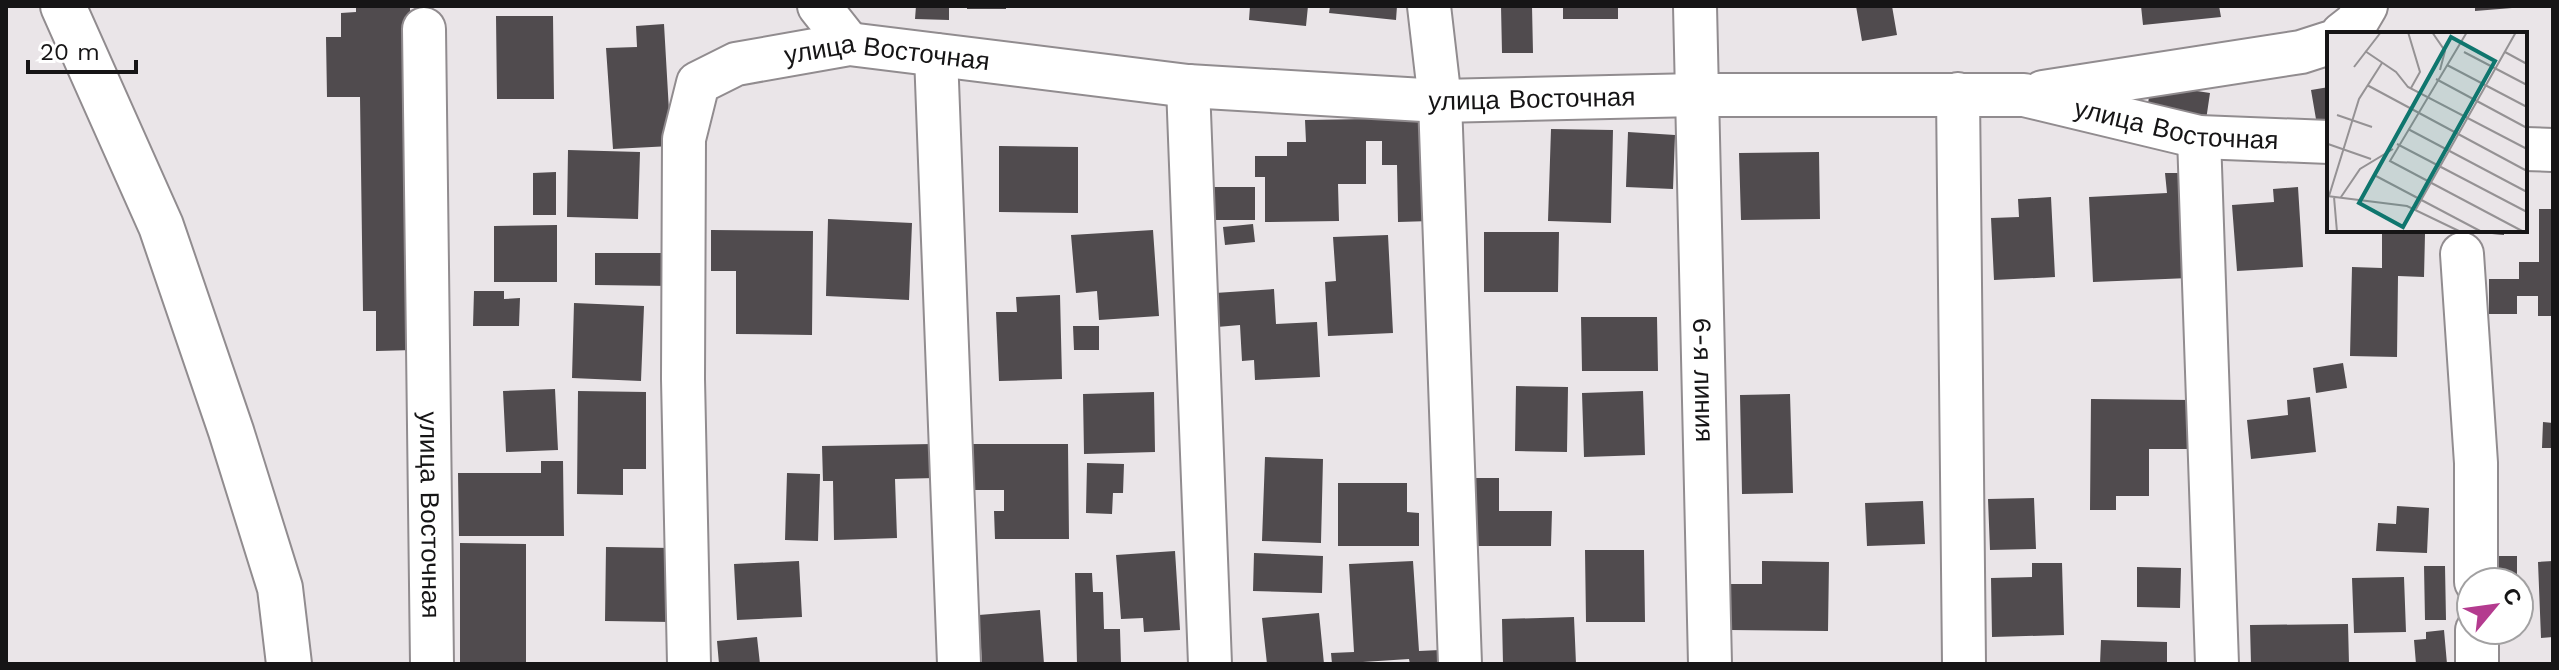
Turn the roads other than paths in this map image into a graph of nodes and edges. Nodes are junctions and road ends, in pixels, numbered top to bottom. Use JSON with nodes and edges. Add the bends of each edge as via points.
{"nodes":[{"id":1,"x":63,"y":6,"type":"edge"},
{"id":2,"x":819,"y":6,"type":"edge"},
{"id":3,"x":1429,"y":6,"type":"edge"},
{"id":4,"x":1695,"y":6,"type":"edge"},
{"id":5,"x":2366,"y":6,"type":"edge"},
{"id":6,"x":424,"y":29,"type":"dead end"},
{"id":7,"x":2345,"y":32,"type":"edge"},
{"id":8,"x":849,"y":44,"type":"junction"},
{"id":9,"x":2327,"y":44,"type":"edge"},
{"id":10,"x":936,"y":55,"type":"junction"},
{"id":11,"x":1188,"y":86,"type":"junction"},
{"id":12,"x":1958,"y":94,"type":"junction"},
{"id":13,"x":1696,"y":95,"type":"junction"},
{"id":14,"x":2024,"y":95,"type":"junction"},
{"id":15,"x":1440,"y":101,"type":"junction"},
{"id":16,"x":2199,"y":137,"type":"junction"},
{"id":17,"x":2327,"y":142,"type":"edge"},
{"id":18,"x":2527,"y":149,"type":"edge"},
{"id":19,"x":2553,"y":150,"type":"edge"},
{"id":20,"x":2462,"y":254,"type":"dead end"},
{"id":21,"x":2476,"y":566,"type":"edge"},
{"id":22,"x":289,"y":664,"type":"edge"},
{"id":23,"x":432,"y":664,"type":"edge"},
{"id":24,"x":689,"y":664,"type":"edge"},
{"id":25,"x":959,"y":664,"type":"edge"},
{"id":26,"x":1210,"y":664,"type":"edge"},
{"id":27,"x":1460,"y":664,"type":"edge"},
{"id":28,"x":1710,"y":664,"type":"edge"},
{"id":29,"x":1964,"y":664,"type":"edge"},
{"id":30,"x":2217,"y":664,"type":"edge"}],
"edges":[{"from":1,"to":22,"type":"main road","via":[[161,226],[280,588]]},
{"from":2,"to":8,"type":"street"},
{"from":3,"to":15,"type":"street"},
{"from":4,"to":13,"type":"street","name":"6-я линия"},
{"from":5,"to":7,"type":"street"},
{"from":6,"to":23,"type":"street","name":"улица Восточная"},
{"from":8,"to":10,"type":"street","name":"улица Восточная"},
{"from":8,"to":24,"type":"street","name":"улица Восточная","via":[[736,64],[698,83],[684,139]]},
{"from":9,"to":14,"type":"street"},
{"from":10,"to":11,"type":"street","name":"улица Восточная"},
{"from":10,"to":25,"type":"street"},
{"from":11,"to":15,"type":"street","name":"улица Восточная"},
{"from":11,"to":26,"type":"street"},
{"from":12,"to":13,"type":"street","name":"улица Восточная"},
{"from":12,"to":14,"type":"street","name":"улица Восточная"},
{"from":12,"to":29,"type":"street"},
{"from":13,"to":15,"type":"street","name":"улица Восточная"},
{"from":13,"to":28,"type":"street","name":"6-я линия"},
{"from":14,"to":16,"type":"street","name":"улица Восточная"},
{"from":15,"to":27,"type":"street"},
{"from":16,"to":17,"type":"street","name":"улица Восточная"},
{"from":16,"to":30,"type":"street"},
{"from":18,"to":19,"type":"street"},
{"from":20,"to":21,"type":"street","via":[[2476,463]]}]}
